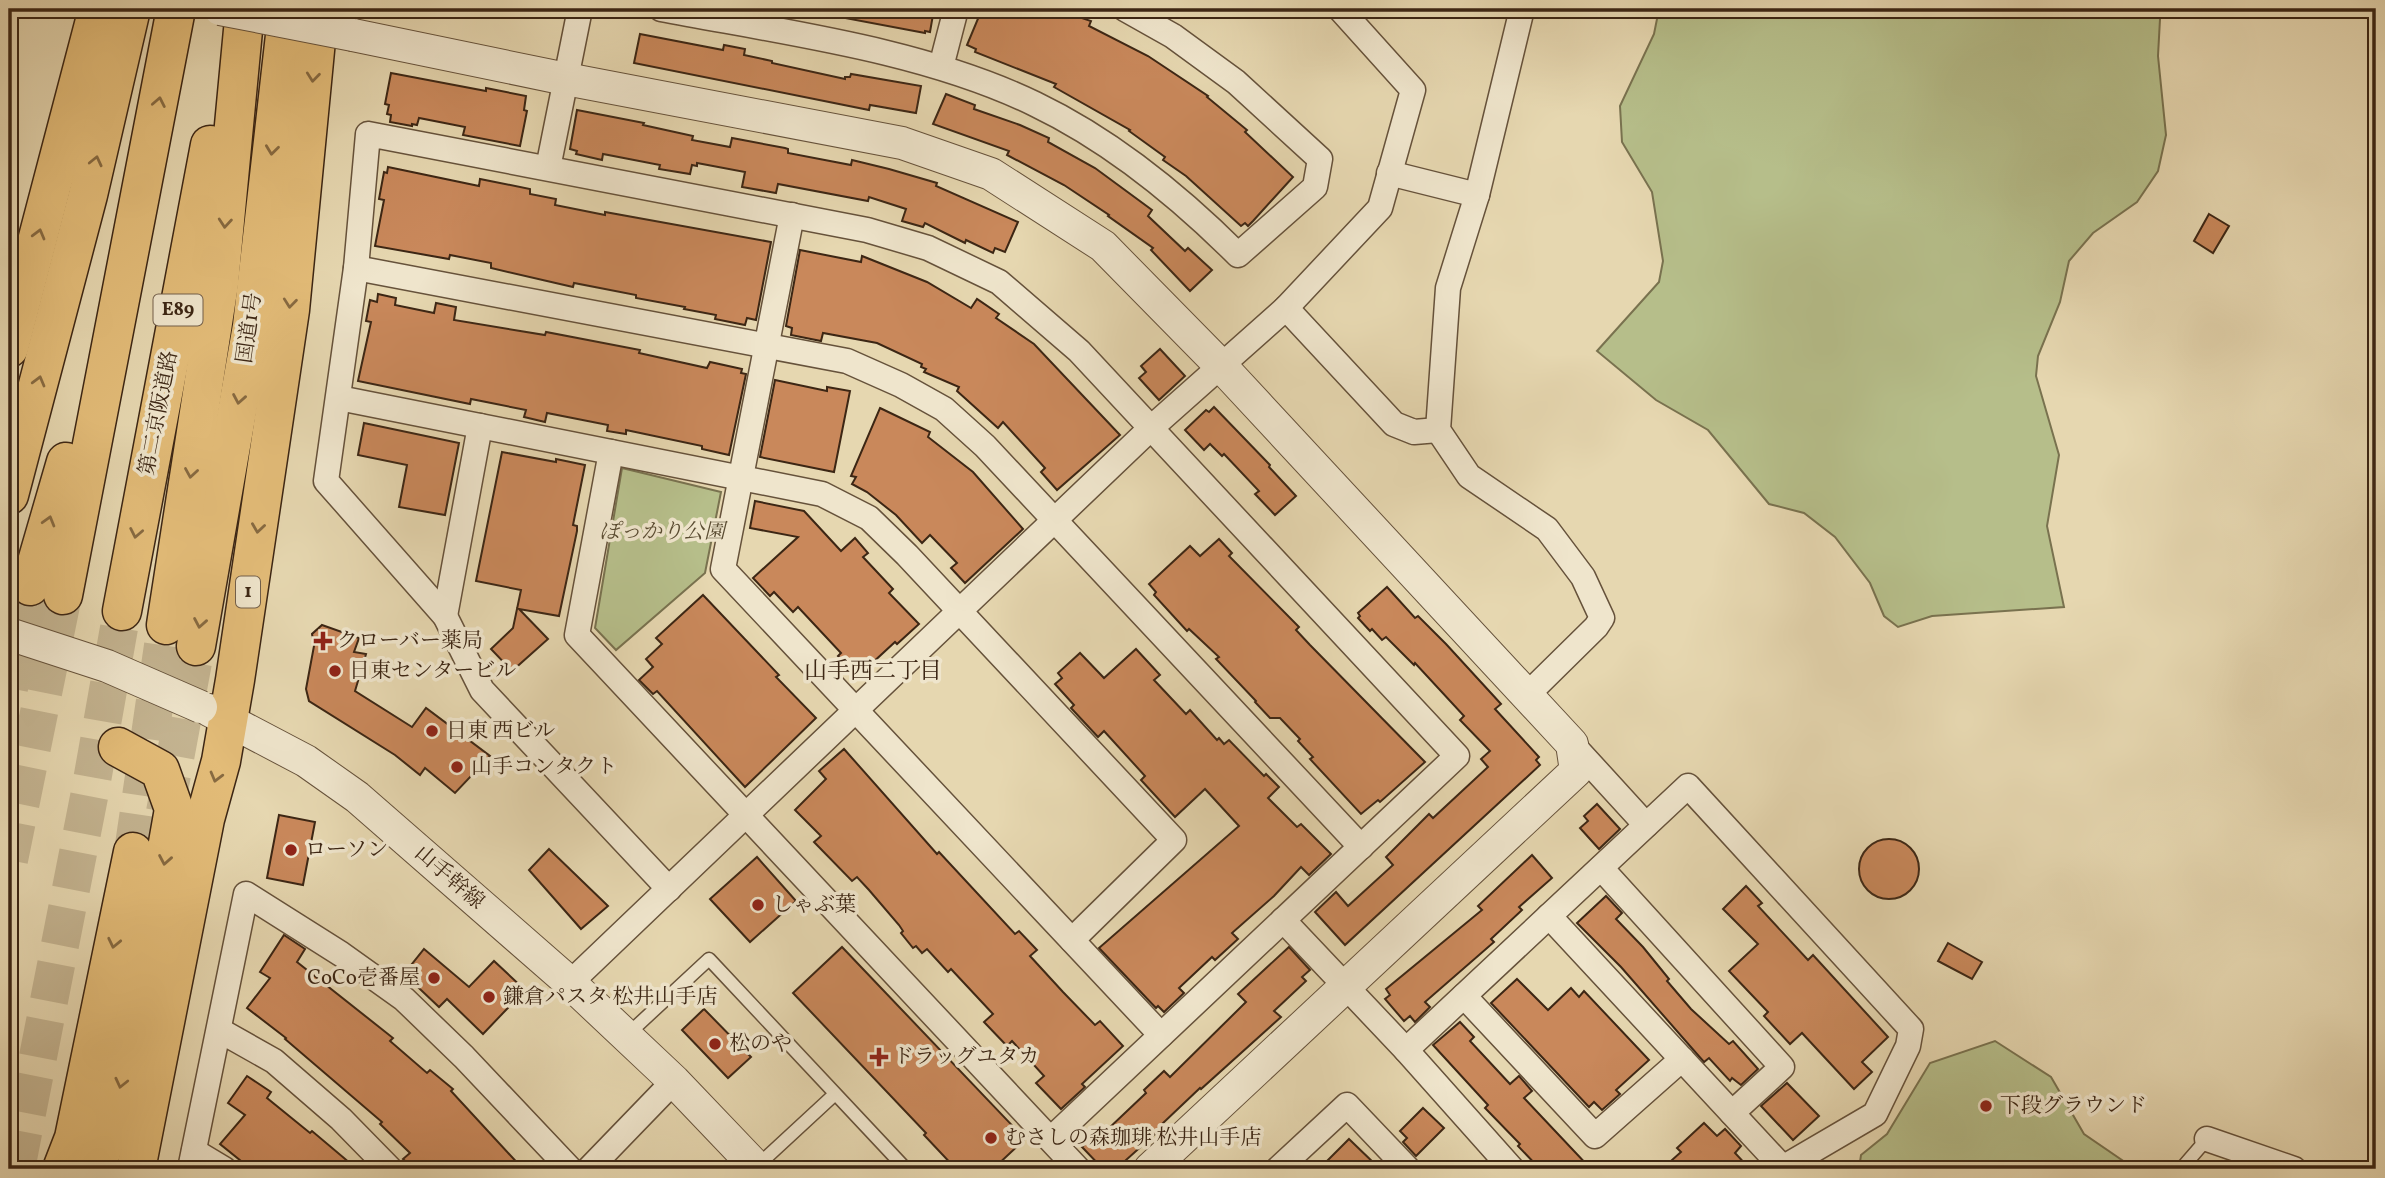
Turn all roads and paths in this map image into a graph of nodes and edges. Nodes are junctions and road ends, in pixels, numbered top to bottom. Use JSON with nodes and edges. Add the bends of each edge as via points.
{"nodes":[{"id":1,"x":98,"y":9,"type":"edge"},
{"id":2,"x":131,"y":9,"type":"edge"},
{"id":3,"x":176,"y":9,"type":"edge"},
{"id":4,"x":220,"y":9,"type":"edge"},
{"id":5,"x":235,"y":9,"type":"edge"},
{"id":6,"x":245,"y":9,"type":"edge"},
{"id":7,"x":288,"y":9,"type":"edge"},
{"id":8,"x":319,"y":9,"type":"edge"},
{"id":9,"x":580,"y":9,"type":"edge"},
{"id":10,"x":661,"y":9,"type":"edge"},
{"id":11,"x":956,"y":9,"type":"edge"},
{"id":12,"x":1125,"y":9,"type":"edge"},
{"id":13,"x":1340,"y":9,"type":"edge"},
{"id":14,"x":1522,"y":9,"type":"edge"},
{"id":15,"x":941,"y":67,"type":"junction"},
{"id":16,"x":566,"y":79,"type":"junction"},
{"id":17,"x":548,"y":168,"type":"junction"},
{"id":18,"x":1389,"y":173,"type":"junction"},
{"id":19,"x":1477,"y":195,"type":"junction"},
{"id":20,"x":792,"y":215,"type":"junction"},
{"id":21,"x":356,"y":268,"type":"junction"},
{"id":22,"x":1286,"y":308,"type":"junction"},
{"id":23,"x":766,"y":346,"type":"junction"},
{"id":24,"x":9,"y":348,"type":"edge"},
{"id":25,"x":1222,"y":367,"type":"junction"},
{"id":26,"x":339,"y":398,"type":"junction"},
{"id":27,"x":480,"y":426,"type":"junction"},
{"id":28,"x":1151,"y":428,"type":"junction"},
{"id":29,"x":1438,"y":430,"type":"junction"},
{"id":30,"x":611,"y":452,"type":"junction"},
{"id":31,"x":741,"y":478,"type":"junction"},
{"id":32,"x":9,"y":495,"type":"edge"},
{"id":33,"x":1054,"y":520,"type":"junction"},
{"id":34,"x":46,"y":591,"type":"tunnel mouth"},
{"id":35,"x":122,"y":611,"type":"tunnel mouth"},
{"id":36,"x":960,"y":611,"type":"junction"},
{"id":37,"x":445,"y":616,"type":"junction"},
{"id":38,"x":9,"y":634,"type":"edge"},
{"id":39,"x":1527,"y":695,"type":"junction"},
{"id":40,"x":856,"y":710,"type":"junction"},
{"id":41,"x":215,"y":713,"type":"junction"},
{"id":42,"x":1572,"y":744,"type":"junction"},
{"id":43,"x":118,"y":747,"type":"dead end"},
{"id":44,"x":746,"y":815,"type":"junction"},
{"id":45,"x":1646,"y":825,"type":"junction"},
{"id":46,"x":1361,"y":847,"type":"junction"},
{"id":47,"x":132,"y":852,"type":"tunnel mouth"},
{"id":48,"x":1601,"y":867,"type":"junction"},
{"id":49,"x":669,"y":889,"type":"junction"},
{"id":50,"x":1549,"y":916,"type":"junction"},
{"id":51,"x":1283,"y":920,"type":"junction"},
{"id":52,"x":1072,"y":940,"type":"junction"},
{"id":53,"x":570,"y":983,"type":"junction"},
{"id":54,"x":1345,"y":985,"type":"junction"},
{"id":55,"x":1464,"y":996,"type":"junction"},
{"id":56,"x":219,"y":1030,"type":"junction"},
{"id":57,"x":1161,"y":1035,"type":"junction"},
{"id":58,"x":626,"y":1036,"type":"junction"},
{"id":59,"x":1406,"y":1050,"type":"junction"},
{"id":60,"x":1682,"y":1059,"type":"junction"},
{"id":61,"x":674,"y":1081,"type":"junction"},
{"id":62,"x":835,"y":1094,"type":"junction"},
{"id":63,"x":1732,"y":1113,"type":"junction"},
{"id":64,"x":1051,"y":1139,"type":"junction"},
{"id":65,"x":2207,"y":1139,"type":"joint"},
{"id":66,"x":192,"y":1160,"type":"edge"},
{"id":67,"x":757,"y":1168,"type":"edge"},
{"id":68,"x":62,"y":1169,"type":"edge"},
{"id":69,"x":96,"y":1169,"type":"edge"},
{"id":70,"x":136,"y":1169,"type":"edge"},
{"id":71,"x":224,"y":1169,"type":"edge"},
{"id":72,"x":390,"y":1169,"type":"edge"},
{"id":73,"x":570,"y":1169,"type":"edge"},
{"id":74,"x":589,"y":1169,"type":"edge"},
{"id":75,"x":906,"y":1169,"type":"edge"},
{"id":76,"x":1078,"y":1169,"type":"edge"},
{"id":77,"x":1150,"y":1169,"type":"edge"},
{"id":78,"x":1278,"y":1169,"type":"edge"},
{"id":79,"x":1408,"y":1169,"type":"edge"},
{"id":80,"x":1512,"y":1169,"type":"edge"},
{"id":81,"x":1782,"y":1169,"type":"edge"},
{"id":82,"x":2181,"y":1169,"type":"edge"},
{"id":83,"x":2294,"y":1169,"type":"edge"}],
"edges":[{"from":24,"to":1,"type":"highway","one_way":true},
{"from":32,"to":2,"type":"highway","one_way":true,"via":[[88,195]]},
{"from":34,"to":3,"type":"highway","number":"E89","one_way":true,"via":[[137,218]]},
{"from":4,"to":16,"type":"street","bridge":true},
{"from":5,"to":35,"type":"highway","name":"第二京阪道路","number":"E89","one_way":true},
{"from":6,"to":7,"type":"highway","name":"国道1号","number":"1","via":[[181,635],[252,327]]},
{"from":8,"to":41,"type":"highway","number":"1","one_way":true,"via":[[290,310]]},
{"from":9,"to":16,"type":"street"},
{"from":10,"to":15,"type":"street"},
{"from":11,"to":15,"type":"street"},
{"from":12,"to":15,"type":"street","via":[[1173,36],[1236,82],[1320,159],[1315,187],[1238,255],[1157,180],[1105,143],[1034,103]]},
{"from":13,"to":18,"type":"street","via":[[1413,90]]},
{"from":14,"to":19,"type":"street"},
{"from":16,"to":17,"type":"street"},
{"from":16,"to":25,"type":"street","via":[[902,143],[991,174],[1103,246]]},
{"from":17,"to":20,"type":"street"},
{"from":17,"to":21,"type":"street","via":[[368,134]]},
{"from":18,"to":19,"type":"street"},
{"from":18,"to":22,"type":"street","via":[[1380,208]]},
{"from":19,"to":29,"type":"street","via":[[1448,288]]},
{"from":20,"to":23,"type":"street"},
{"from":20,"to":28,"type":"street","via":[[928,248],[999,282],[1079,351]]},
{"from":21,"to":23,"type":"street"},
{"from":21,"to":26,"type":"street"},
{"from":22,"to":25,"type":"street"},
{"from":22,"to":29,"type":"street","via":[[1394,424],[1414,432]]},
{"from":23,"to":31,"type":"street"},
{"from":23,"to":33,"type":"street","via":[[847,361],[944,409]]},
{"from":25,"to":28,"type":"street"},
{"from":25,"to":39,"type":"street"},
{"from":26,"to":27,"type":"street"},
{"from":26,"to":37,"type":"street","via":[[326,481]]},
{"from":27,"to":30,"type":"street"},
{"from":27,"to":37,"type":"street"},
{"from":28,"to":33,"type":"street"},
{"from":28,"to":46,"type":"street","via":[[1457,756]]},
{"from":29,"to":39,"type":"street","via":[[1469,476],[1547,529],[1583,577],[1602,618]]},
{"from":30,"to":31,"type":"street"},
{"from":30,"to":44,"type":"street","via":[[577,635]]},
{"from":31,"to":36,"type":"street","via":[[822,494],[869,518]]},
{"from":31,"to":40,"type":"street","via":[[723,569]]},
{"from":33,"to":36,"type":"street"},
{"from":33,"to":46,"type":"street"},
{"from":36,"to":40,"type":"street"},
{"from":36,"to":52,"type":"street","via":[[1174,840]]},
{"from":37,"to":49,"type":"street","via":[[482,690]]},
{"from":38,"to":41,"type":"street","name":"山手幹線","bridge":true,"via":[[107,666]]},
{"from":39,"to":42,"type":"street"},
{"from":40,"to":44,"type":"street"},
{"from":40,"to":52,"type":"street"},
{"from":41,"to":53,"type":"street","name":"山手幹線","via":[[306,761],[358,797]]},
{"from":41,"to":70,"type":"highway","number":"1","one_way":true,"via":[[220,761]]},
{"from":42,"to":45,"type":"street"},
{"from":42,"to":54,"type":"street","via":[[1576,771]]},
{"from":43,"to":69,"type":"highway","one_way":true,"via":[[160,770],[174,809],[121,1087]]},
{"from":44,"to":49,"type":"street"},
{"from":44,"to":64,"type":"street"},
{"from":45,"to":48,"type":"street"},
{"from":45,"to":81,"type":"street","via":[[1688,786],[1911,1029],[1908,1046],[1875,1114]]},
{"from":46,"to":51,"type":"street"},
{"from":47,"to":68,"type":"highway","one_way":true,"via":[[74,1138]]},
{"from":48,"to":50,"type":"street"},
{"from":48,"to":63,"type":"street","via":[[1782,1067]]},
{"from":49,"to":53,"type":"street"},
{"from":50,"to":55,"type":"street"},
{"from":50,"to":60,"type":"street"},
{"from":51,"to":54,"type":"street"},
{"from":51,"to":57,"type":"street"},
{"from":52,"to":57,"type":"street"},
{"from":53,"to":58,"type":"street","name":"山手幹線"},
{"from":54,"to":59,"type":"street"},
{"from":54,"to":77,"type":"street"},
{"from":55,"to":59,"type":"street"},
{"from":55,"to":60,"type":"street","via":[[1595,1136]]},
{"from":56,"to":66,"type":"street"},
{"from":56,"to":72,"type":"street","via":[[274,1061]]},
{"from":56,"to":73,"type":"street","via":[[246,894],[404,999]]},
{"from":57,"to":64,"type":"street"},
{"from":58,"to":61,"type":"street","name":"山手幹線"},
{"from":58,"to":62,"type":"lane","via":[[709,959]]},
{"from":59,"to":80,"type":"street"},
{"from":60,"to":63,"type":"street"},
{"from":61,"to":67,"type":"street","name":"山手幹線"},
{"from":61,"to":74,"type":"street"},
{"from":62,"to":67,"type":"lane"},
{"from":62,"to":75,"type":"lane"},
{"from":63,"to":81,"type":"street"},
{"from":64,"to":76,"type":"street"},
{"from":65,"to":82,"type":"lane"},
{"from":65,"to":83,"type":"street"},
{"from":66,"to":71,"type":"street"},
{"from":78,"to":79,"type":"street","via":[[1347,1105]]}]}
